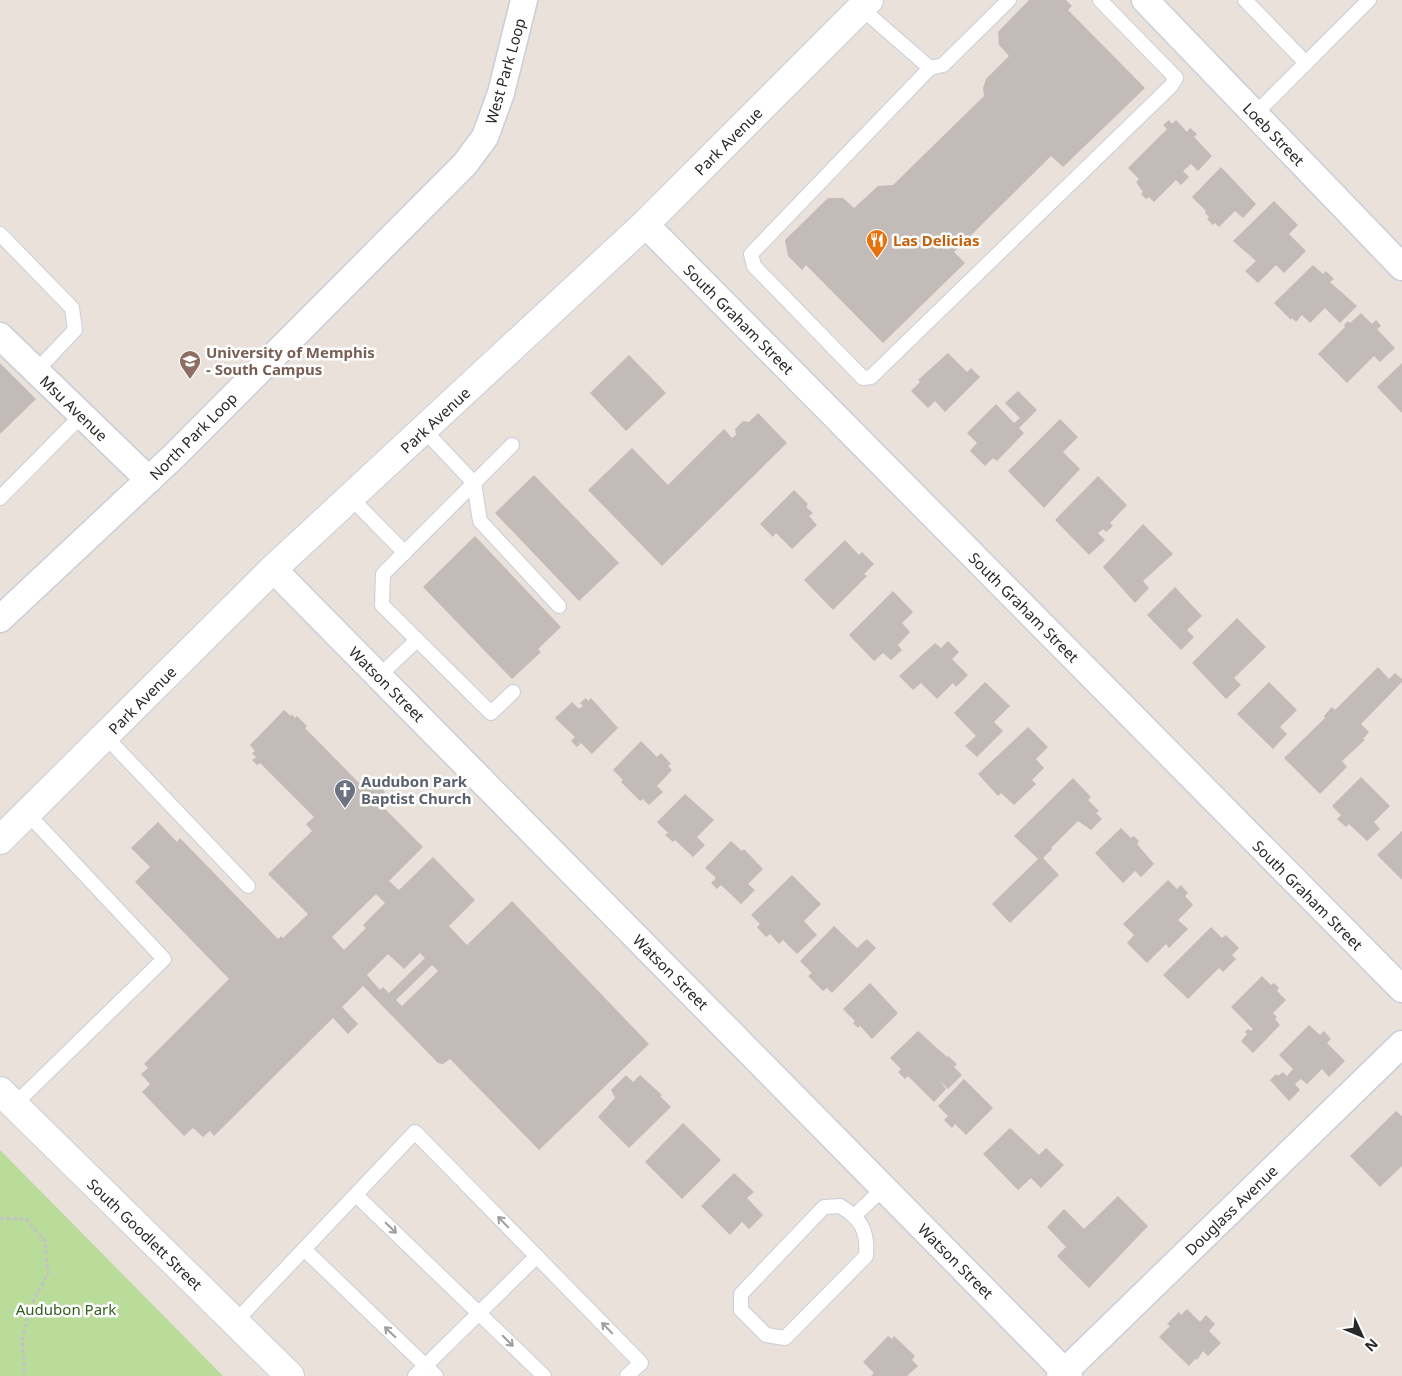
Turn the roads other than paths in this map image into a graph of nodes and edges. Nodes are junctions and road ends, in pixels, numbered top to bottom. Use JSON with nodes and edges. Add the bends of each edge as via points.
{"nodes":[{"id":1,"x":524,"y":0,"type":"edge"},
{"id":2,"x":1009,"y":0,"type":"edge"},
{"id":3,"x":1100,"y":0,"type":"edge"},
{"id":4,"x":1145,"y":0,"type":"edge"},
{"id":5,"x":1245,"y":0,"type":"edge"},
{"id":6,"x":1369,"y":0,"type":"edge"},
{"id":7,"x":865,"y":4,"type":"edge"},
{"id":8,"x":1306,"y":63,"type":"junction"},
{"id":9,"x":930,"y":68,"type":"junction"},
{"id":10,"x":1255,"y":114,"type":"junction"},
{"id":11,"x":465,"y":164,"type":"joint"},
{"id":12,"x":645,"y":224,"type":"junction"},
{"id":13,"x":0,"y":234,"type":"edge"},
{"id":14,"x":1402,"y":267,"type":"edge"},
{"id":15,"x":0,"y":336,"type":"edge"},
{"id":16,"x":36,"y":371,"type":"junction"},
{"id":17,"x":82,"y":416,"type":"junction"},
{"id":18,"x":424,"y":430,"type":"junction"},
{"id":19,"x":512,"y":445,"type":"dead end"},
{"id":20,"x":149,"y":480,"type":"junction"},
{"id":21,"x":474,"y":483,"type":"junction"},
{"id":22,"x":0,"y":498,"type":"edge"},
{"id":23,"x":351,"y":498,"type":"junction"},
{"id":24,"x":405,"y":552,"type":"junction"},
{"id":25,"x":274,"y":569,"type":"junction"},
{"id":26,"x":559,"y":606,"type":"dead end"},
{"id":27,"x":0,"y":619,"type":"edge"},
{"id":28,"x":417,"y":640,"type":"junction"},
{"id":29,"x":380,"y":676,"type":"junction"},
{"id":30,"x":513,"y":692,"type":"dead end"},
{"id":31,"x":105,"y":736,"type":"junction"},
{"id":32,"x":27,"y":813,"type":"junction"},
{"id":33,"x":0,"y":840,"type":"edge"},
{"id":34,"x":248,"y":886,"type":"dead end"},
{"id":35,"x":1402,"y":990,"type":"edge"},
{"id":36,"x":1402,"y":1044,"type":"edge"},
{"id":37,"x":7,"y":1098,"type":"edge"},
{"id":38,"x":884,"y":1188,"type":"junction"},
{"id":39,"x":356,"y":1194,"type":"junction"},
{"id":40,"x":855,"y":1215,"type":"junction"},
{"id":41,"x":304,"y":1249,"type":"junction"},
{"id":42,"x":537,"y":1256,"type":"junction"},
{"id":43,"x":480,"y":1312,"type":"junction"},
{"id":44,"x":235,"y":1322,"type":"junction"},
{"id":45,"x":425,"y":1366,"type":"junction"},
{"id":46,"x":1065,"y":1375,"type":"edge"},
{"id":47,"x":290,"y":1376,"type":"edge"},
{"id":48,"x":414,"y":1376,"type":"edge"},
{"id":49,"x":436,"y":1376,"type":"edge"},
{"id":50,"x":544,"y":1376,"type":"edge"},
{"id":51,"x":628,"y":1376,"type":"edge"}],
"edges":[{"from":1,"to":11,"type":"street","name":"West Park Loop","via":[[501,93],[485,137]]},
{"from":2,"to":9,"type":"lane","via":[[943,65]]},
{"from":3,"to":9,"type":"lane","via":[[1176,78],[871,377],[863,378],[754,266],[751,254]]},
{"from":4,"to":10,"type":"street","name":"Loeb Street"},
{"from":5,"to":8,"type":"lane"},
{"from":6,"to":8,"type":"lane"},
{"from":7,"to":9,"type":"lane"},
{"from":7,"to":12,"type":"main road","name":"Park Avenue"},
{"from":8,"to":10,"type":"lane"},
{"from":10,"to":14,"type":"street","name":"Loeb Street"},
{"from":11,"to":20,"type":"street","name":"North Park Loop"},
{"from":12,"to":18,"type":"main road","name":"Park Avenue"},
{"from":12,"to":35,"type":"street","name":"South Graham Street"},
{"from":13,"to":16,"type":"lane","via":[[72,308],[75,330]]},
{"from":15,"to":16,"type":"street","name":"Msu Avenue"},
{"from":16,"to":17,"type":"street","name":"Msu Avenue"},
{"from":17,"to":20,"type":"street","name":"Msu Avenue"},
{"from":17,"to":22,"type":"lane"},
{"from":18,"to":21,"type":"lane"},
{"from":18,"to":23,"type":"main road","name":"Park Avenue"},
{"from":19,"to":21,"type":"lane"},
{"from":20,"to":27,"type":"street","name":"North Park Loop"},
{"from":21,"to":24,"type":"lane"},
{"from":21,"to":26,"type":"lane","via":[[480,521]]},
{"from":23,"to":24,"type":"lane"},
{"from":23,"to":25,"type":"main road","name":"Park Avenue"},
{"from":24,"to":28,"type":"lane","via":[[383,574],[382,605]]},
{"from":25,"to":29,"type":"street","name":"Watson Street"},
{"from":25,"to":31,"type":"main road","name":"Park Avenue"},
{"from":28,"to":29,"type":"lane"},
{"from":28,"to":30,"type":"lane","via":[[491,713]]},
{"from":29,"to":38,"type":"street","name":"Watson Street"},
{"from":31,"to":32,"type":"main road","name":"Park Avenue"},
{"from":31,"to":34,"type":"lane"},
{"from":32,"to":33,"type":"main road","name":"Park Avenue"},
{"from":32,"to":37,"type":"lane","via":[[164,959]]},
{"from":36,"to":46,"type":"street","name":"Douglass Avenue"},
{"from":37,"to":44,"type":"main road","name":"South Goodlett Street"},
{"from":38,"to":40,"type":"lane"},
{"from":38,"to":46,"type":"street","name":"Watson Street"},
{"from":39,"to":41,"type":"lane"},
{"from":42,"to":39,"type":"lane","one_way":true,"via":[[416,1132]]},
{"from":39,"to":43,"type":"lane","one_way":true},
{"from":40,"to":40,"type":"lane","via":[[840,1206],[824,1207],[741,1294],[741,1310],[766,1335],[785,1338],[866,1256],[867,1238]]},
{"from":41,"to":44,"type":"lane"},
{"from":45,"to":41,"type":"lane","one_way":true},
{"from":42,"to":43,"type":"lane"},
{"from":51,"to":42,"type":"lane","one_way":true,"via":[[641,1363]]},
{"from":43,"to":45,"type":"lane"},
{"from":43,"to":50,"type":"lane","one_way":true},
{"from":44,"to":47,"type":"main road","name":"South Goodlett Street"},
{"from":45,"to":48,"type":"lane"},
{"from":45,"to":49,"type":"lane"}]}
